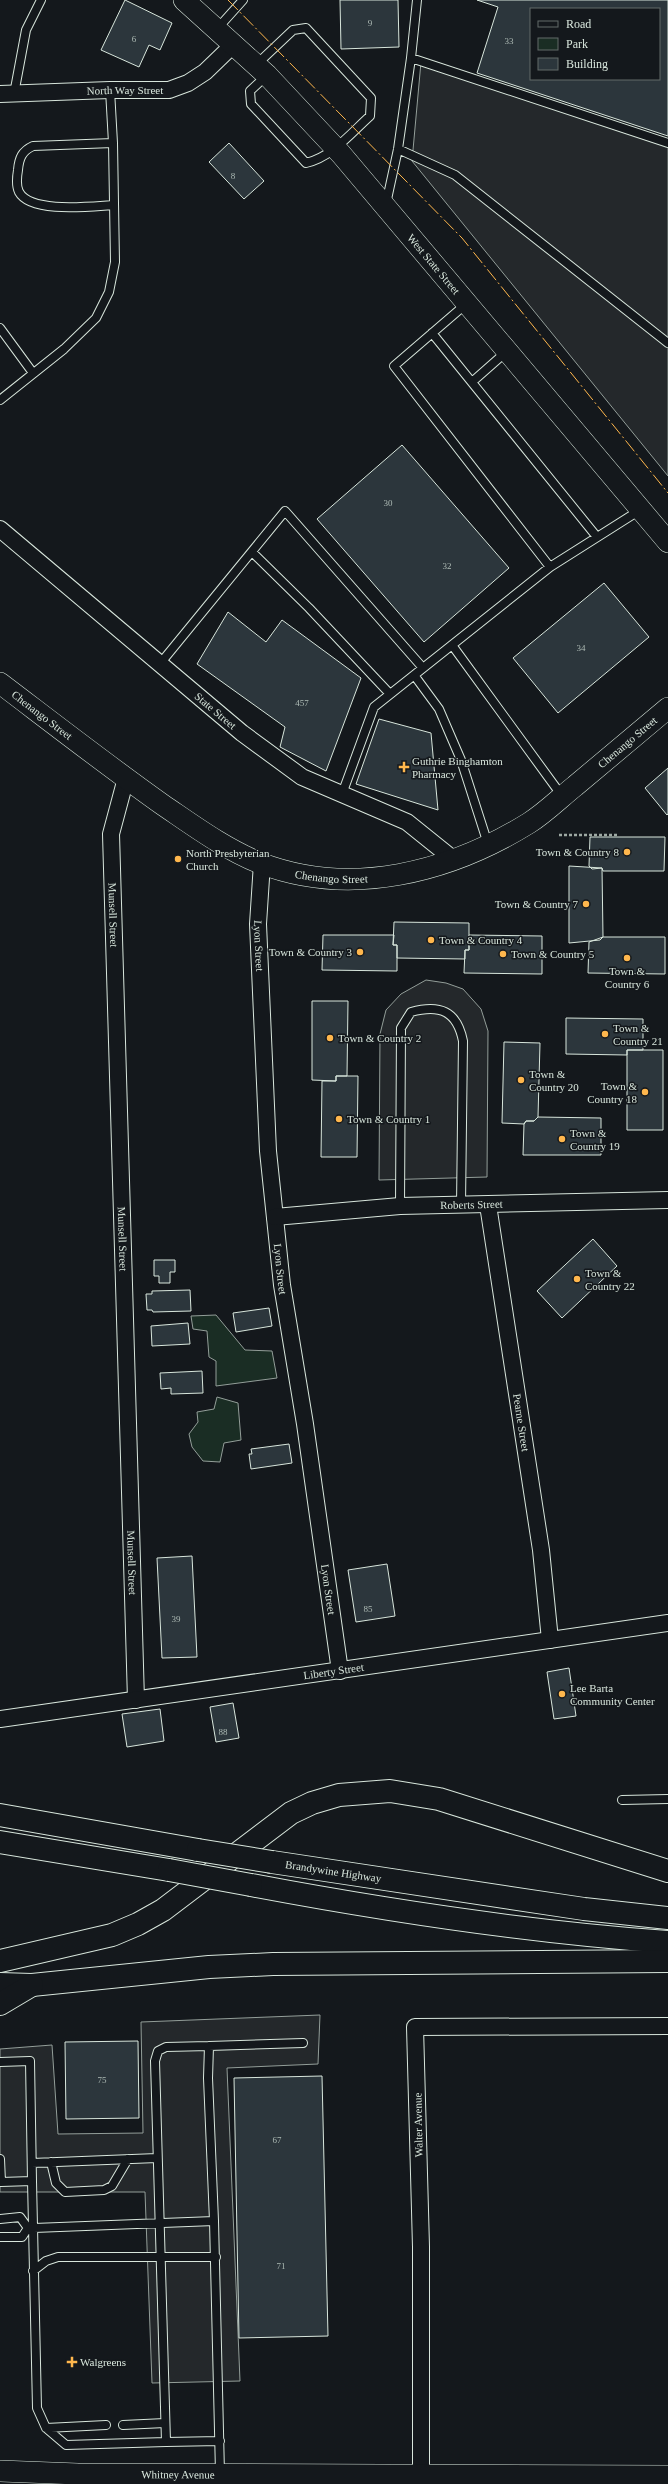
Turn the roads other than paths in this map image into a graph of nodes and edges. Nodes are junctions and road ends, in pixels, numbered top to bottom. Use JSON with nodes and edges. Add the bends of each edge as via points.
{"nodes":[{"id":1,"x":41,"y":0,"type":"edge"},
{"id":2,"x":184,"y":0,"type":"edge"},
{"id":3,"x":243,"y":0,"type":"edge"},
{"id":4,"x":417,"y":0,"type":"edge"},
{"id":5,"x":217,"y":30,"type":"junction"},
{"id":6,"x":233,"y":45,"type":"junction"},
{"id":7,"x":411,"y":58,"type":"junction"},
{"id":8,"x":262,"y":70,"type":"junction"},
{"id":9,"x":110,"y":90,"type":"junction"},
{"id":10,"x":7,"y":94,"type":"edge"},
{"id":11,"x":113,"y":143,"type":"junction"},
{"id":12,"x":668,"y":143,"type":"edge"},
{"id":13,"x":336,"y":148,"type":"junction"},
{"id":14,"x":398,"y":149,"type":"junction"},
{"id":15,"x":114,"y":205,"type":"junction"},
{"id":16,"x":386,"y":207,"type":"junction"},
{"id":17,"x":467,"y":303,"type":"junction"},
{"id":18,"x":0,"y":328,"type":"edge"},
{"id":19,"x":432,"y":333,"type":"junction"},
{"id":20,"x":668,"y":343,"type":"edge"},
{"id":21,"x":507,"y":351,"type":"junction"},
{"id":22,"x":34,"y":373,"type":"junction"},
{"id":23,"x":472,"y":382,"type":"junction"},
{"id":24,"x":0,"y":400,"type":"edge"},
{"id":25,"x":640,"y":510,"type":"junction"},
{"id":26,"x":0,"y":529,"type":"edge"},
{"id":27,"x":597,"y":537,"type":"junction"},
{"id":28,"x":668,"y":542,"type":"edge"},
{"id":29,"x":252,"y":552,"type":"junction"},
{"id":30,"x":550,"y":567,"type":"junction"},
{"id":31,"x":452,"y":645,"type":"junction"},
{"id":32,"x":160,"y":665,"type":"junction"},
{"id":33,"x":423,"y":668,"type":"junction"},
{"id":34,"x":414,"y":675,"type":"junction"},
{"id":35,"x":0,"y":683,"type":"edge"},
{"id":36,"x":390,"y":694,"type":"junction"},
{"id":37,"x":668,"y":708,"type":"edge"},
{"id":38,"x":126,"y":778,"type":"junction"},
{"id":39,"x":342,"y":794,"type":"junction"},
{"id":40,"x":562,"y":796,"type":"junction"},
{"id":41,"x":488,"y":845,"type":"junction"},
{"id":42,"x":453,"y":859,"type":"junction"},
{"id":43,"x":262,"y":864,"type":"junction"},
{"id":44,"x":668,"y":1200,"type":"edge"},
{"id":45,"x":488,"y":1204,"type":"junction"},
{"id":46,"x":461,"y":1205,"type":"junction"},
{"id":47,"x":400,"y":1206,"type":"junction"},
{"id":48,"x":275,"y":1217,"type":"junction"},
{"id":49,"x":668,"y":1623,"type":"edge"},
{"id":50,"x":550,"y":1640,"type":"junction"},
{"id":51,"x":340,"y":1672,"type":"junction"},
{"id":52,"x":136,"y":1700,"type":"junction"},
{"id":53,"x":0,"y":1720,"type":"edge"},
{"id":54,"x":668,"y":1799,"type":"edge"},
{"id":55,"x":622,"y":1800,"type":"dead end"},
{"id":56,"x":0,"y":1815,"type":"edge"},
{"id":57,"x":0,"y":1842,"type":"edge"},
{"id":58,"x":668,"y":1871,"type":"edge"},
{"id":59,"x":668,"y":1918,"type":"edge"},
{"id":60,"x":668,"y":1942,"type":"edge"},
{"id":61,"x":0,"y":1961,"type":"edge"},
{"id":62,"x":668,"y":1961,"type":"edge"},
{"id":63,"x":0,"y":1984,"type":"edge"},
{"id":64,"x":32,"y":1985,"type":"junction"},
{"id":65,"x":0,"y":2004,"type":"edge"},
{"id":66,"x":668,"y":2026,"type":"edge"},
{"id":67,"x":303,"y":2043,"type":"dead end"},
{"id":68,"x":209,"y":2046,"type":"junction"},
{"id":69,"x":0,"y":2062,"type":"edge"},
{"id":70,"x":157,"y":2158,"type":"junction"},
{"id":71,"x":0,"y":2159,"type":"edge"},
{"id":72,"x":128,"y":2159,"type":"junction"},
{"id":73,"x":51,"y":2162,"type":"junction"},
{"id":74,"x":32,"y":2163,"type":"junction"},
{"id":75,"x":32,"y":2181,"type":"junction"},
{"id":76,"x":0,"y":2218,"type":"edge"},
{"id":77,"x":214,"y":2221,"type":"junction"},
{"id":78,"x":159,"y":2223,"type":"junction"},
{"id":79,"x":31,"y":2228,"type":"junction"},
{"id":80,"x":0,"y":2237,"type":"edge"},
{"id":81,"x":216,"y":2257,"type":"junction"},
{"id":82,"x":160,"y":2258,"type":"junction"},
{"id":83,"x":33,"y":2271,"type":"junction"},
{"id":84,"x":165,"y":2423,"type":"junction"},
{"id":85,"x":106,"y":2425,"type":"dead end"},
{"id":86,"x":123,"y":2425,"type":"dead end"},
{"id":87,"x":46,"y":2428,"type":"junction"},
{"id":88,"x":220,"y":2441,"type":"junction"},
{"id":89,"x":166,"y":2442,"type":"junction"},
{"id":90,"x":0,"y":2471,"type":"edge"},
{"id":91,"x":220,"y":2474,"type":"junction"},
{"id":92,"x":421,"y":2476,"type":"junction"},
{"id":93,"x":668,"y":2476,"type":"edge"},
{"id":94,"x":101,"y":2479,"type":"edge"}],
"edges":[{"from":1,"to":10,"type":"lane","via":[[26,30]]},
{"from":2,"to":5,"type":"street","name":"West State Street"},
{"from":3,"to":5,"type":"lane"},
{"from":4,"to":7,"type":"lane"},
{"from":5,"to":6,"type":"street","name":"West State Street"},
{"from":6,"to":8,"type":"street","name":"West State Street"},
{"from":6,"to":9,"type":"street","name":"North Way Street","via":[[205,72],[188,83],[169,90]]},
{"from":7,"to":12,"type":"lane"},
{"from":7,"to":14,"type":"lane"},
{"from":8,"to":13,"type":"street","name":"West State Street"},
{"from":8,"to":13,"type":"lane","via":[[250,91],[250,104],[301,158],[306,163],[316,161]]},
{"from":8,"to":13,"type":"lane","via":[[293,30],[306,28],[371,98],[370,116]]},
{"from":9,"to":10,"type":"street","name":"North Way Street"},
{"from":9,"to":11,"type":"lane"},
{"from":11,"to":15,"type":"lane"},
{"from":11,"to":15,"type":"lane","via":[[33,146],[24,150],[21,155],[17,182],[19,192],[36,204],[70,207]]},
{"from":13,"to":16,"type":"street","name":"West State Street"},
{"from":14,"to":16,"type":"lane"},
{"from":14,"to":20,"type":"lane","via":[[455,175]]},
{"from":15,"to":22,"type":"lane","via":[[115,262],[109,292],[96,318]]},
{"from":16,"to":17,"type":"street","name":"West State Street"},
{"from":17,"to":19,"type":"lane"},
{"from":17,"to":21,"type":"street","name":"West State Street"},
{"from":18,"to":22,"type":"lane"},
{"from":19,"to":23,"type":"lane"},
{"from":19,"to":30,"type":"lane","via":[[394,366]]},
{"from":21,"to":23,"type":"lane"},
{"from":21,"to":25,"type":"street","name":"West State Street"},
{"from":22,"to":24,"type":"lane"},
{"from":23,"to":27,"type":"lane"},
{"from":25,"to":27,"type":"lane"},
{"from":25,"to":28,"type":"street","name":"West State Street"},
{"from":26,"to":32,"type":"street","name":"State Street"},
{"from":27,"to":30,"type":"lane"},
{"from":29,"to":32,"type":"lane"},
{"from":29,"to":33,"type":"lane","via":[[285,511]]},
{"from":29,"to":36,"type":"lane"},
{"from":30,"to":31,"type":"lane"},
{"from":31,"to":33,"type":"lane"},
{"from":31,"to":40,"type":"lane"},
{"from":32,"to":39,"type":"street","name":"State Street","via":[[242,733],[302,777]]},
{"from":33,"to":34,"type":"lane"},
{"from":34,"to":36,"type":"lane"},
{"from":34,"to":41,"type":"lane","via":[[439,709],[461,760]]},
{"from":35,"to":38,"type":"street","name":"Chenango Street"},
{"from":36,"to":39,"type":"lane","via":[[374,707]]},
{"from":37,"to":40,"type":"street","name":"Chenango Street"},
{"from":38,"to":43,"type":"street","name":"Chenango Street","via":[[206,835]]},
{"from":38,"to":52,"type":"street","name":"Munsell Street","via":[[111,834]]},
{"from":39,"to":42,"type":"street","name":"State Street","via":[[407,822]]},
{"from":40,"to":41,"type":"street","name":"Chenango Street","via":[[531,821]]},
{"from":41,"to":42,"type":"street","name":"Chenango Street"},
{"from":42,"to":43,"type":"street","name":"Chenango Street","via":[[397,876],[362,879],[318,877]]},
{"from":43,"to":48,"type":"street","name":"Lyon Street","via":[[258,924],[268,1151]]},
{"from":44,"to":45,"type":"street","name":"Roberts Street"},
{"from":45,"to":46,"type":"street","name":"Roberts Street"},
{"from":45,"to":50,"type":"street","name":"Pearne Street","via":[[541,1550]]},
{"from":46,"to":47,"type":"street","name":"Roberts Street"},
{"from":46,"to":47,"type":"lane","via":[[463,1041],[460,1026],[453,1017],[434,1008],[411,1012],[400,1028]]},
{"from":47,"to":48,"type":"street","name":"Roberts Street"},
{"from":48,"to":51,"type":"street","name":"Lyon Street","via":[[282,1285],[305,1424]]},
{"from":49,"to":50,"type":"street","name":"Liberty Street"},
{"from":50,"to":51,"type":"street","name":"Liberty Street"},
{"from":51,"to":52,"type":"street","name":"Liberty Street"},
{"from":52,"to":53,"type":"street","name":"Liberty Street"},
{"from":54,"to":55,"type":"lane"},
{"from":56,"to":59,"type":"main road","name":"Brandywine Highway","bridge":true,"via":[[272,1862],[584,1909]]},
{"from":57,"to":60,"type":"main road","bridge":true,"via":[[392,1911],[512,1928]]},
{"from":58,"to":61,"type":"main road","via":[[439,1799],[390,1791],[364,1792],[312,1803],[291,1814],[163,1910],[138,1924],[112,1935]]},
{"from":62,"to":64,"type":"main road","via":[[273,1964],[209,1967]]},
{"from":63,"to":64,"type":"main road"},
{"from":64,"to":65,"type":"main road"},
{"from":66,"to":92,"type":"street","name":"Walter Avenue","via":[[415,2026],[421,2247]]},
{"from":67,"to":68,"type":"lane"},
{"from":68,"to":70,"type":"lane","via":[[166,2047],[158,2051],[155,2061]]},
{"from":68,"to":77,"type":"lane"},
{"from":69,"to":74,"type":"lane","via":[[30,2062]]},
{"from":70,"to":72,"type":"lane"},
{"from":70,"to":78,"type":"lane"},
{"from":71,"to":75,"type":"lane","via":[[1,2182]]},
{"from":72,"to":73,"type":"lane"},
{"from":72,"to":73,"type":"lane","via":[[112,2186],[104,2190],[65,2192],[56,2182]]},
{"from":73,"to":74,"type":"lane"},
{"from":74,"to":75,"type":"lane"},
{"from":75,"to":79,"type":"lane"},
{"from":76,"to":79,"type":"lane","via":[[20,2217]]},
{"from":77,"to":78,"type":"lane"},
{"from":77,"to":81,"type":"lane"},
{"from":78,"to":79,"type":"lane"},
{"from":78,"to":82,"type":"lane"},
{"from":79,"to":80,"type":"lane","via":[[22,2237]]},
{"from":79,"to":83,"type":"lane"},
{"from":81,"to":82,"type":"lane"},
{"from":81,"to":88,"type":"lane"},
{"from":82,"to":83,"type":"lane","via":[[58,2257],[46,2261]]},
{"from":82,"to":84,"type":"lane"},
{"from":83,"to":87,"type":"lane","via":[[37,2408]]},
{"from":84,"to":86,"type":"lane"},
{"from":84,"to":89,"type":"lane"},
{"from":85,"to":87,"type":"lane"},
{"from":87,"to":89,"type":"lane","via":[[66,2444]]},
{"from":88,"to":89,"type":"lane"},
{"from":88,"to":91,"type":"lane"},
{"from":90,"to":94,"type":"street","name":"Whitney Avenue"},
{"from":91,"to":92,"type":"street","name":"Whitney Avenue"},
{"from":91,"to":94,"type":"street","name":"Whitney Avenue"},
{"from":92,"to":93,"type":"street","name":"Whitney Avenue"}]}
